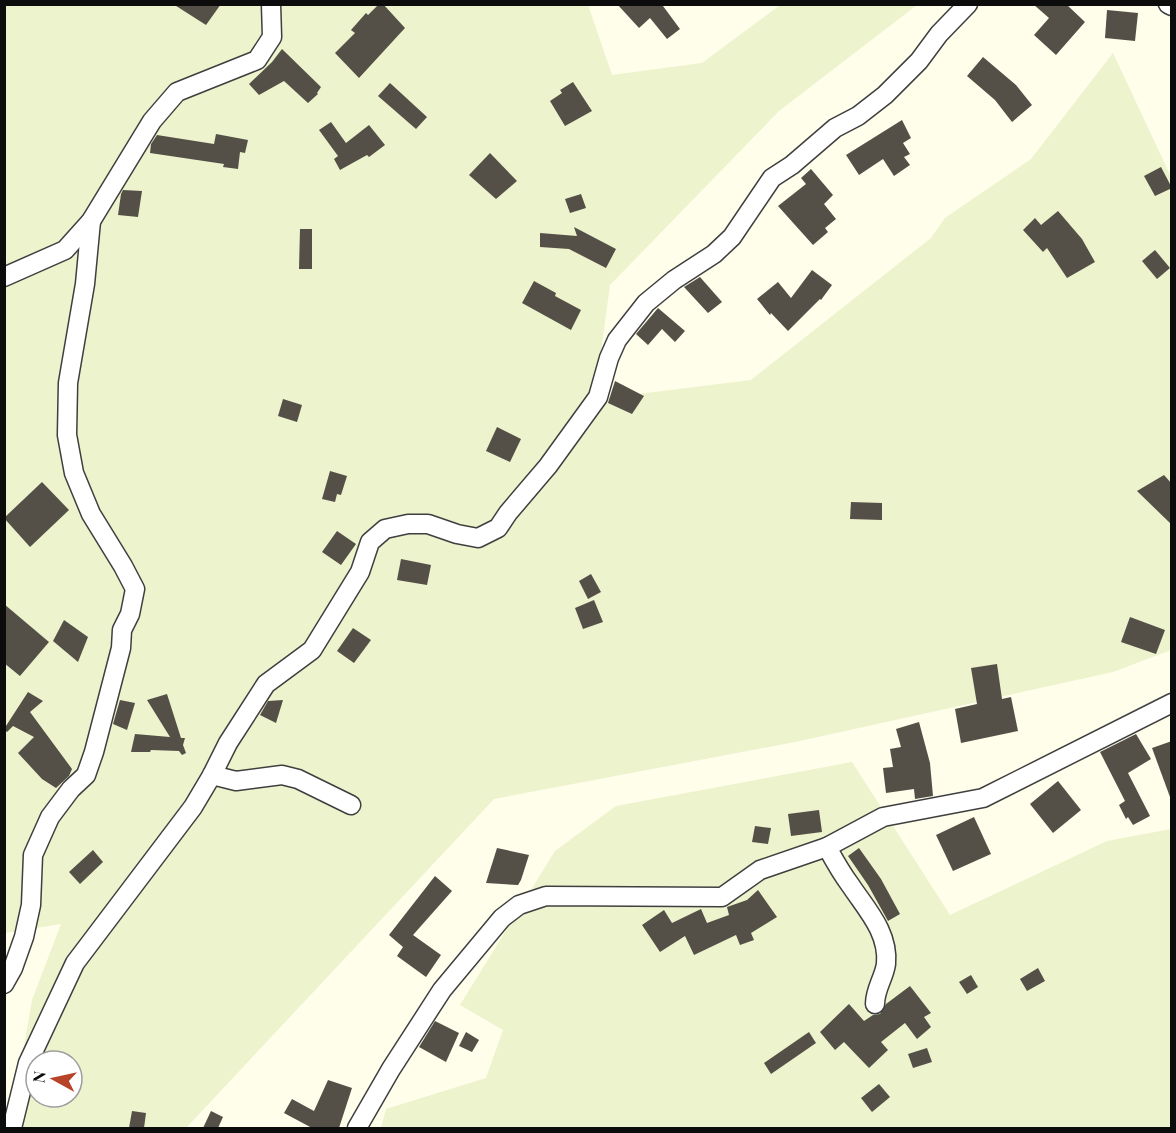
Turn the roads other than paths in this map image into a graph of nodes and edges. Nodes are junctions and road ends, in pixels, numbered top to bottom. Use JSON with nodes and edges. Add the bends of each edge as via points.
{"nodes":[{"id":1,"x":271,"y":4,"type":"edge"},
{"id":2,"x":968,"y":4,"type":"edge"},
{"id":3,"x":91,"y":221,"type":"junction"},
{"id":4,"x":4,"y":277,"type":"edge"},
{"id":5,"x":1172,"y":703,"type":"edge"},
{"id":6,"x":212,"y":775,"type":"junction"},
{"id":7,"x":351,"y":805,"type":"dead end"},
{"id":8,"x":827,"y":847,"type":"junction"},
{"id":9,"x":4,"y":984,"type":"edge"},
{"id":10,"x":874,"y":1004,"type":"dead end"},
{"id":11,"x":12,"y":1128,"type":"edge"},
{"id":12,"x":357,"y":1128,"type":"edge"}],
"edges":[{"from":1,"to":3,"type":"street","via":[[272,37],[257,60],[177,92],[152,122]]},
{"from":2,"to":6,"type":"street","via":[[885,95],[835,128],[772,178],[732,237],[714,254],[646,303],[617,340],[598,397],[498,528],[478,538],[428,524],[408,524],[385,529],[370,542],[360,572],[312,650],[266,684]]},
{"from":3,"to":4,"type":"street","via":[[65,250]]},
{"from":3,"to":9,"type":"street","via":[[68,383],[67,435],[82,494],[135,589],[86,775],[50,817],[33,855],[31,905],[24,938]]},
{"from":5,"to":8,"type":"street","via":[[983,798],[883,817]]},
{"from":6,"to":7,"type":"street","via":[[236,781],[282,775]]},
{"from":6,"to":11,"type":"street","via":[[193,807],[75,963],[28,1063]]},
{"from":8,"to":10,"type":"street","via":[[880,928],[886,966]]},
{"from":8,"to":12,"type":"street","via":[[760,870],[722,897],[546,896],[519,905],[502,918],[442,990]]}]}
